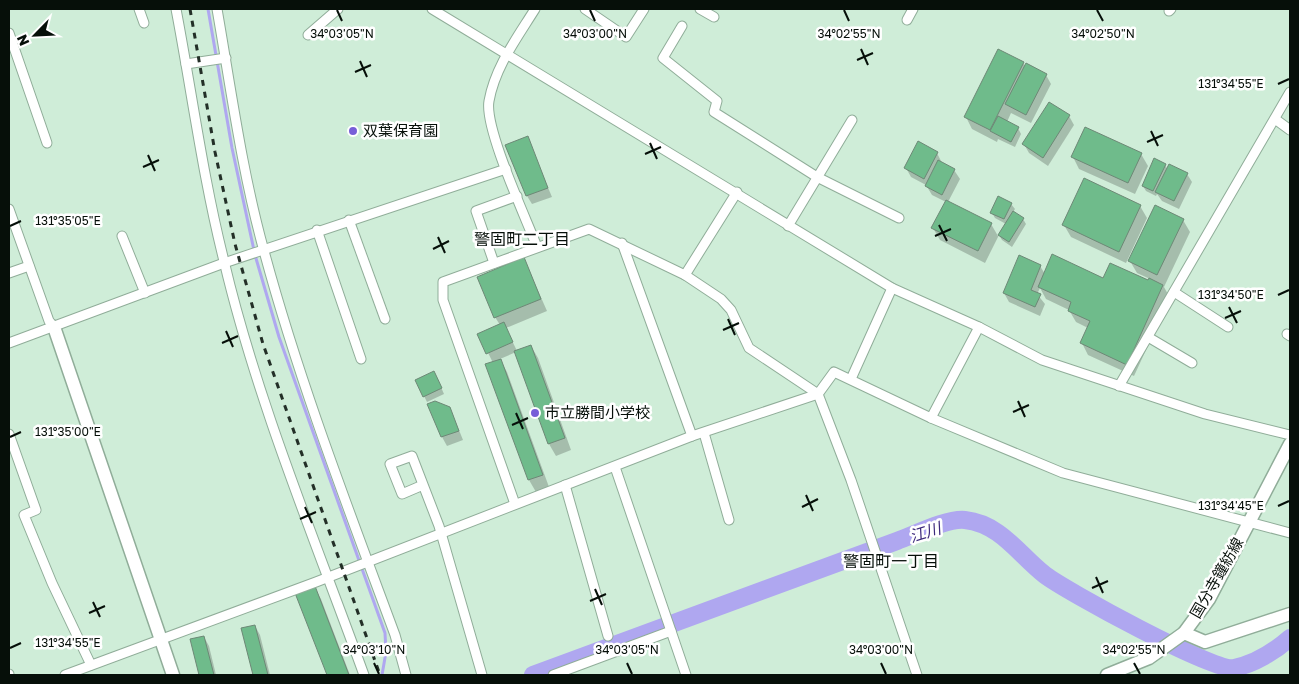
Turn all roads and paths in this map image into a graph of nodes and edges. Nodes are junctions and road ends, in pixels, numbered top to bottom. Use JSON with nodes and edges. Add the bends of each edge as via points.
{"nodes":[{"id":1,"x":139,"y":9,"type":"edge"},
{"id":2,"x":176,"y":9,"type":"edge"},
{"id":3,"x":217,"y":9,"type":"edge"},
{"id":4,"x":338,"y":9,"type":"edge"},
{"id":5,"x":432,"y":9,"type":"edge"},
{"id":6,"x":535,"y":9,"type":"edge"},
{"id":7,"x":585,"y":9,"type":"edge"},
{"id":8,"x":644,"y":9,"type":"edge"},
{"id":9,"x":700,"y":9,"type":"edge"},
{"id":10,"x":913,"y":9,"type":"edge"},
{"id":11,"x":714,"y":17,"type":"dead end"},
{"id":12,"x":907,"y":20,"type":"dead end"},
{"id":13,"x":144,"y":23,"type":"dead end"},
{"id":14,"x":682,"y":26,"type":"dead end"},
{"id":15,"x":9,"y":33,"type":"edge"},
{"id":16,"x":308,"y":35,"type":"dead end"},
{"id":17,"x":507,"y":55,"type":"junction"},
{"id":18,"x":226,"y":58,"type":"junction"},
{"id":19,"x":186,"y":64,"type":"junction"},
{"id":20,"x":1290,"y":92,"type":"edge"},
{"id":21,"x":1275,"y":119,"type":"junction"},
{"id":22,"x":852,"y":120,"type":"dead end"},
{"id":23,"x":1290,"y":130,"type":"edge"},
{"id":24,"x":46,"y":143,"type":"dead end"},
{"id":25,"x":506,"y":169,"type":"junction"},
{"id":26,"x":817,"y":177,"type":"junction"},
{"id":27,"x":737,"y":192,"type":"junction"},
{"id":28,"x":517,"y":196,"type":"junction"},
{"id":29,"x":9,"y":209,"type":"edge"},
{"id":30,"x":899,"y":218,"type":"dead end"},
{"id":31,"x":349,"y":220,"type":"junction"},
{"id":32,"x":788,"y":226,"type":"junction"},
{"id":33,"x":317,"y":230,"type":"junction"},
{"id":34,"x":122,"y":236,"type":"dead end"},
{"id":35,"x":622,"y":243,"type":"junction"},
{"id":36,"x":537,"y":247,"type":"junction"},
{"id":37,"x":263,"y":249,"type":"junction"},
{"id":38,"x":224,"y":263,"type":"junction"},
{"id":39,"x":494,"y":263,"type":"junction"},
{"id":40,"x":29,"y":266,"type":"junction"},
{"id":41,"x":9,"y":273,"type":"edge"},
{"id":42,"x":685,"y":275,"type":"junction"},
{"id":43,"x":892,"y":288,"type":"junction"},
{"id":44,"x":1174,"y":292,"type":"junction"},
{"id":45,"x":145,"y":293,"type":"junction"},
{"id":46,"x":385,"y":319,"type":"dead end"},
{"id":47,"x":979,"y":327,"type":"junction"},
{"id":48,"x":1228,"y":327,"type":"dead end"},
{"id":49,"x":54,"y":328,"type":"junction"},
{"id":50,"x":1148,"y":337,"type":"junction"},
{"id":51,"x":9,"y":343,"type":"edge"},
{"id":52,"x":361,"y":359,"type":"dead end"},
{"id":53,"x":1192,"y":363,"type":"dead end"},
{"id":54,"x":851,"y":379,"type":"junction"},
{"id":55,"x":1119,"y":386,"type":"junction"},
{"id":56,"x":818,"y":394,"type":"junction"},
{"id":57,"x":931,"y":418,"type":"junction"},
{"id":58,"x":704,"y":432,"type":"junction"},
{"id":59,"x":9,"y":434,"type":"edge"},
{"id":60,"x":1290,"y":435,"type":"edge"},
{"id":61,"x":692,"y":436,"type":"junction"},
{"id":62,"x":1290,"y":444,"type":"edge"},
{"id":63,"x":615,"y":467,"type":"junction"},
{"id":64,"x":423,"y":485,"type":"dead end"},
{"id":65,"x":566,"y":485,"type":"junction"},
{"id":66,"x":515,"y":504,"type":"junction"},
{"id":67,"x":729,"y":520,"type":"dead end"},
{"id":68,"x":1248,"y":524,"type":"junction"},
{"id":69,"x":1290,"y":533,"type":"edge"},
{"id":70,"x":441,"y":534,"type":"junction"},
{"id":71,"x":368,"y":561,"type":"junction"},
{"id":72,"x":328,"y":576,"type":"junction"},
{"id":73,"x":1290,"y":614,"type":"edge"},
{"id":74,"x":671,"y":631,"type":"junction"},
{"id":75,"x":1184,"y":633,"type":"junction"},
{"id":76,"x":608,"y":636,"type":"dead end"},
{"id":77,"x":160,"y":640,"type":"junction"},
{"id":78,"x":91,"y":665,"type":"junction"},
{"id":79,"x":65,"y":675,"type":"edge"},
{"id":80,"x":173,"y":675,"type":"edge"},
{"id":81,"x":364,"y":675,"type":"edge"},
{"id":82,"x":406,"y":675,"type":"edge"},
{"id":83,"x":482,"y":675,"type":"edge"},
{"id":84,"x":553,"y":675,"type":"edge"},
{"id":85,"x":686,"y":675,"type":"edge"},
{"id":86,"x":917,"y":675,"type":"edge"},
{"id":87,"x":1107,"y":675,"type":"edge"}],
"edges":[{"from":1,"to":13,"type":"street"},
{"from":2,"to":19,"type":"street"},
{"from":3,"to":18,"type":"street"},
{"from":4,"to":16,"type":"street"},
{"from":5,"to":17,"type":"street"},
{"from":6,"to":17,"type":"street"},
{"from":7,"to":8,"type":"street","via":[[626,37]]},
{"from":9,"to":11,"type":"street"},
{"from":10,"to":12,"type":"street"},
{"from":14,"to":26,"type":"street","via":[[663,58],[717,100],[714,112]]},
{"from":15,"to":24,"type":"street"},
{"from":17,"to":25,"type":"street","via":[[489,102],[489,115]]},
{"from":17,"to":27,"type":"street"},
{"from":18,"to":19,"type":"street"},
{"from":18,"to":37,"type":"street"},
{"from":19,"to":38,"type":"street"},
{"from":20,"to":21,"type":"street"},
{"from":21,"to":23,"type":"street"},
{"from":21,"to":44,"type":"street"},
{"from":22,"to":26,"type":"street"},
{"from":25,"to":28,"type":"street"},
{"from":25,"to":31,"type":"street"},
{"from":26,"to":30,"type":"street"},
{"from":26,"to":32,"type":"street"},
{"from":27,"to":32,"type":"street"},
{"from":27,"to":42,"type":"street"},
{"from":28,"to":36,"type":"street"},
{"from":28,"to":39,"type":"street","via":[[476,211]]},
{"from":29,"to":40,"type":"street"},
{"from":31,"to":33,"type":"street"},
{"from":31,"to":46,"type":"street"},
{"from":32,"to":43,"type":"street"},
{"from":33,"to":37,"type":"street"},
{"from":33,"to":52,"type":"street"},
{"from":34,"to":45,"type":"street"},
{"from":35,"to":36,"type":"street","via":[[590,229]]},
{"from":35,"to":42,"type":"street"},
{"from":35,"to":61,"type":"street"},
{"from":36,"to":39,"type":"street"},
{"from":37,"to":38,"type":"street"},
{"from":37,"to":71,"type":"street","via":[[302,377]]},
{"from":38,"to":45,"type":"street"},
{"from":38,"to":72,"type":"street","via":[[252,362]]},
{"from":39,"to":66,"type":"street","via":[[443,282],[443,300]]},
{"from":40,"to":41,"type":"street"},
{"from":40,"to":49,"type":"street","via":[[48,321]]},
{"from":42,"to":56,"type":"street","via":[[721,299],[731,310],[749,348]]},
{"from":43,"to":47,"type":"street"},
{"from":43,"to":54,"type":"street"},
{"from":44,"to":48,"type":"street"},
{"from":44,"to":50,"type":"street"},
{"from":45,"to":49,"type":"street"},
{"from":47,"to":55,"type":"street","via":[[1042,360]]},
{"from":47,"to":57,"type":"street"},
{"from":49,"to":51,"type":"street"},
{"from":49,"to":77,"type":"street"},
{"from":50,"to":53,"type":"street"},
{"from":50,"to":55,"type":"street"},
{"from":54,"to":56,"type":"street","via":[[834,372]]},
{"from":54,"to":57,"type":"street"},
{"from":55,"to":60,"type":"street","via":[[1204,414]]},
{"from":56,"to":58,"type":"street"},
{"from":56,"to":86,"type":"street","via":[[851,480]]},
{"from":57,"to":68,"type":"street","via":[[1063,473]]},
{"from":58,"to":61,"type":"street"},
{"from":58,"to":67,"type":"street"},
{"from":59,"to":78,"type":"street","via":[[36,510],[24,515]]},
{"from":61,"to":63,"type":"street"},
{"from":62,"to":68,"type":"street","name":"国分寺鐘紡線"},
{"from":63,"to":65,"type":"street"},
{"from":63,"to":74,"type":"street"},
{"from":64,"to":70,"type":"street"},
{"from":65,"to":66,"type":"street"},
{"from":65,"to":76,"type":"street"},
{"from":66,"to":70,"type":"street"},
{"from":68,"to":69,"type":"street"},
{"from":68,"to":75,"type":"street","name":"国分寺鐘紡線","via":[[1209,598]]},
{"from":70,"to":71,"type":"street"},
{"from":70,"to":83,"type":"street"},
{"from":71,"to":72,"type":"street"},
{"from":71,"to":82,"type":"street"},
{"from":72,"to":77,"type":"street"},
{"from":72,"to":81,"type":"street"},
{"from":73,"to":75,"type":"street","via":[[1205,642]]},
{"from":74,"to":84,"type":"street"},
{"from":74,"to":85,"type":"street"},
{"from":75,"to":87,"type":"street","name":"国分寺鐘紡線","via":[[1149,658]]},
{"from":77,"to":78,"type":"street"},
{"from":77,"to":80,"type":"street"},
{"from":78,"to":79,"type":"street"}]}
